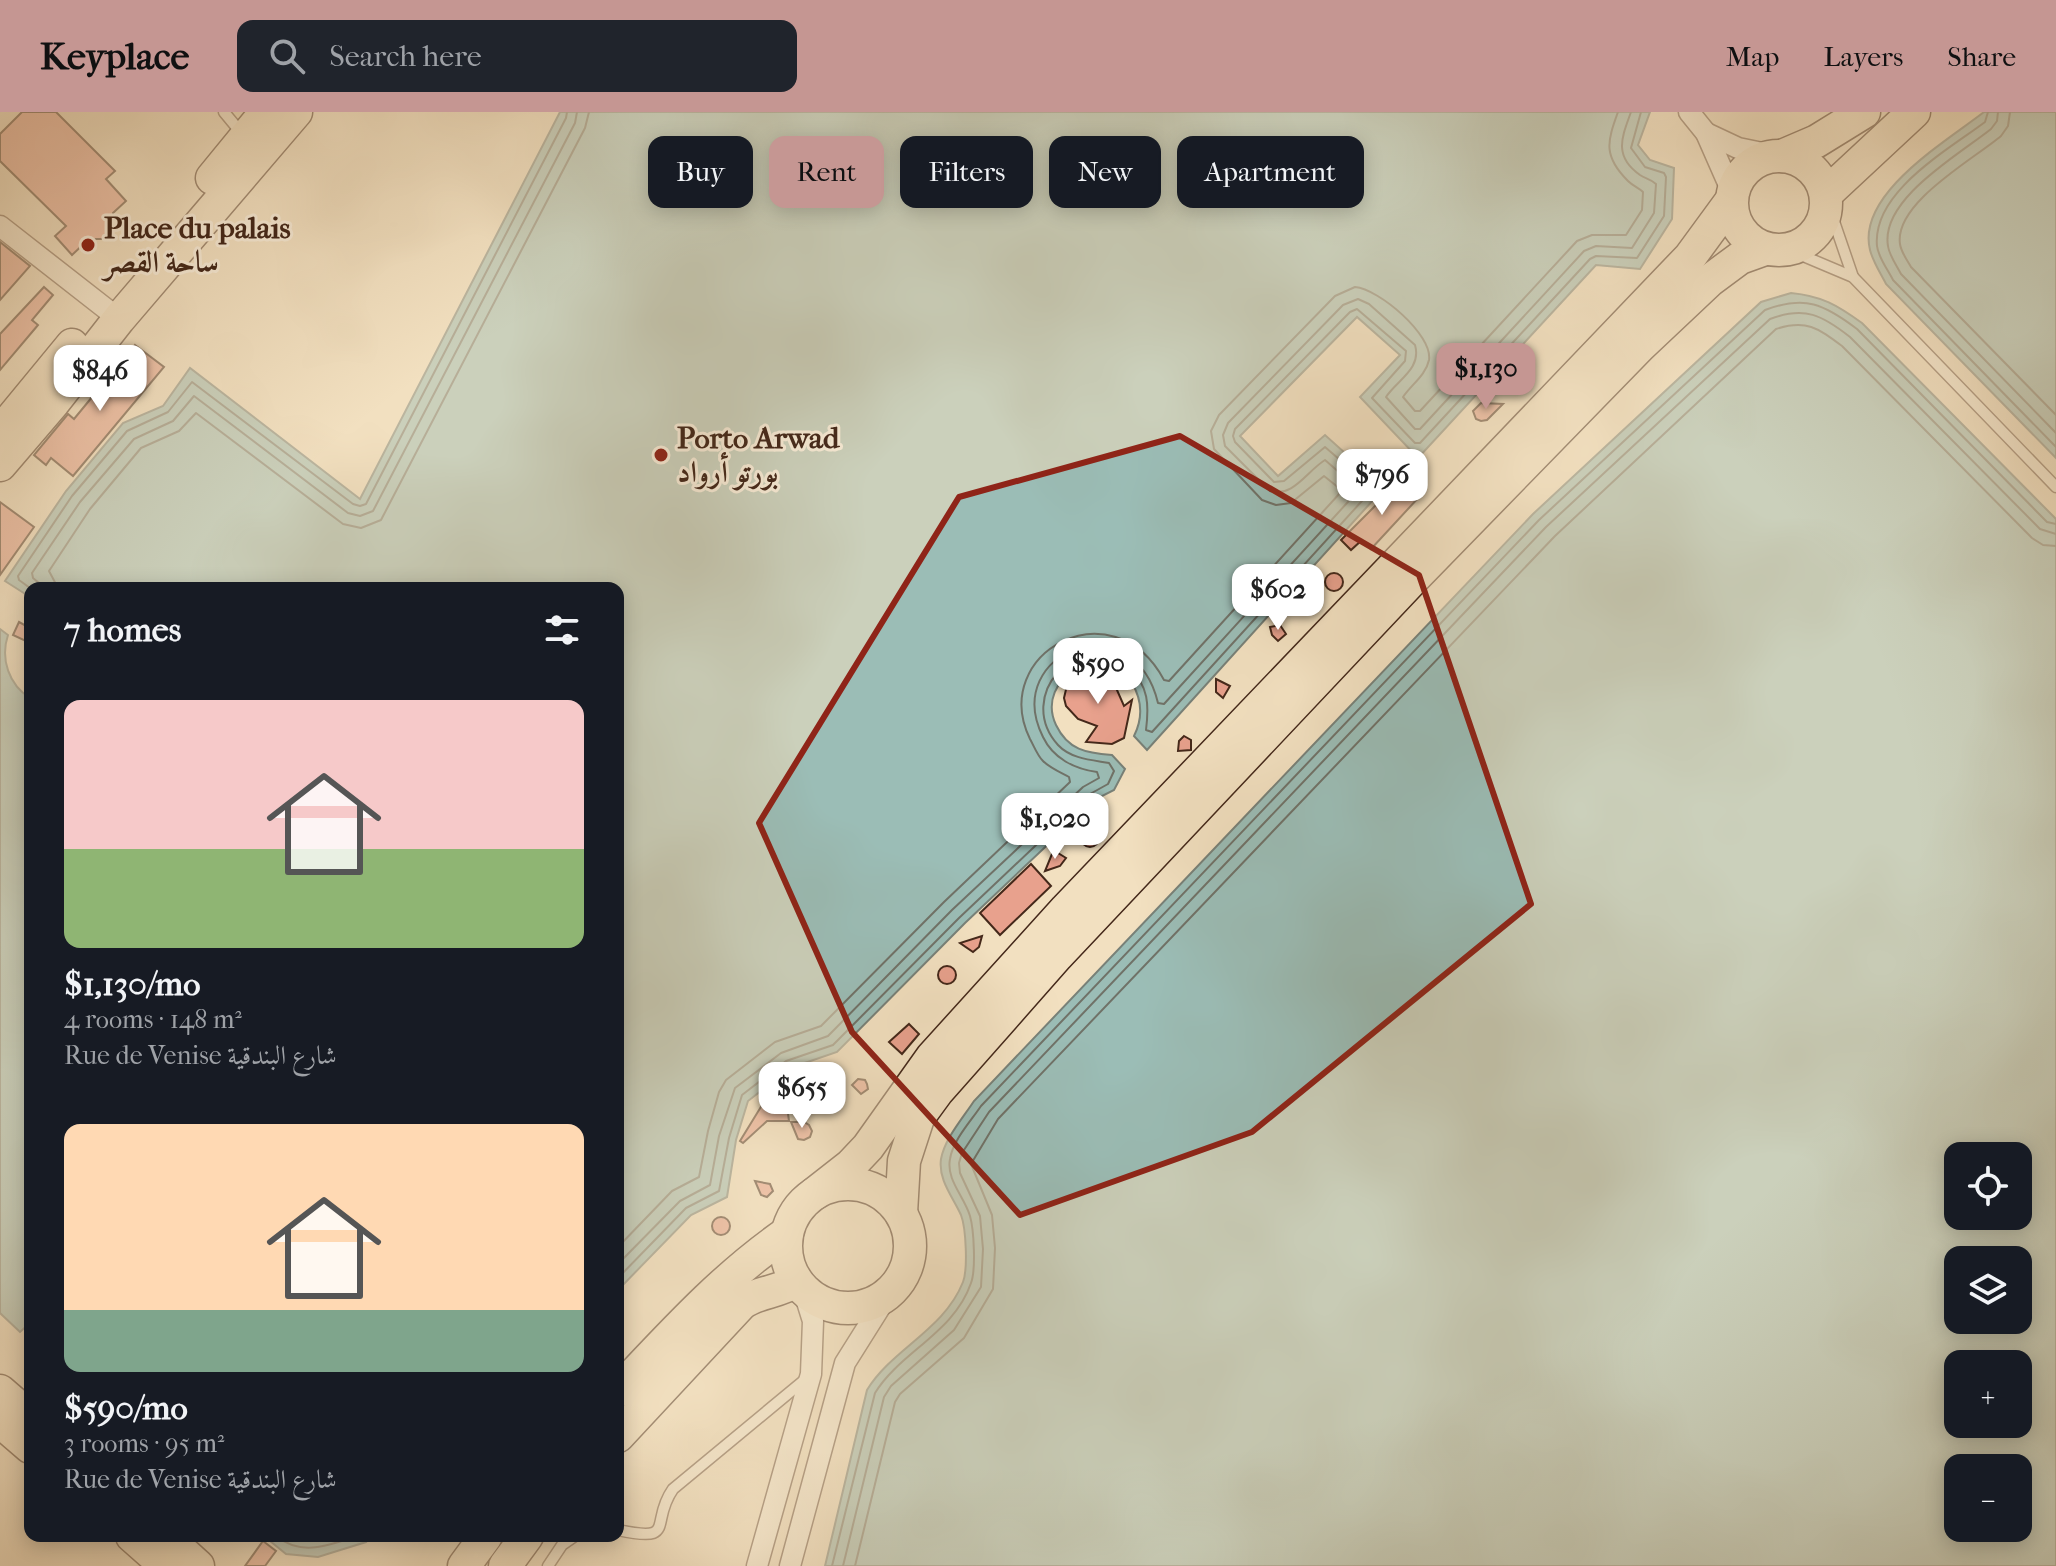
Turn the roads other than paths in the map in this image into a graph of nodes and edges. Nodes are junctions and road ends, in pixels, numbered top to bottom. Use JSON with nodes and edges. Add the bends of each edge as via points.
{"nodes":[{"id":1,"x":224,"y":112,"type":"edge"},
{"id":2,"x":266,"y":112,"type":"edge"},
{"id":3,"x":296,"y":112,"type":"edge"},
{"id":4,"x":1864,"y":112,"type":"edge"},
{"id":5,"x":1914,"y":112,"type":"edge"},
{"id":6,"x":1691,"y":113,"type":"edge"},
{"id":7,"x":1706,"y":133,"type":"junction"},
{"id":8,"x":254,"y":146,"type":"junction"},
{"id":9,"x":1779,"y":156,"type":"junction"},
{"id":10,"x":1732,"y":197,"type":"junction"},
{"id":11,"x":1826,"y":197,"type":"junction"},
{"id":12,"x":0,"y":226,"type":"edge"},
{"id":13,"x":1777,"y":249,"type":"junction"},
{"id":14,"x":1853,"y":277,"type":"junction"},
{"id":15,"x":111,"y":313,"type":"junction"},
{"id":16,"x":0,"y":432,"type":"edge"},
{"id":17,"x":0,"y":465,"type":"edge"},
{"id":18,"x":2056,"y":487,"type":"edge"},
{"id":19,"x":814,"y":1194,"type":"junction"},
{"id":20,"x":901,"y":1213,"type":"junction"},
{"id":21,"x":787,"y":1233,"type":"junction"},
{"id":22,"x":800,"y":1285,"type":"junction"},
{"id":23,"x":889,"y":1293,"type":"junction"},
{"id":24,"x":811,"y":1374,"type":"junction"},
{"id":25,"x":624,"y":1385,"type":"edge"},
{"id":26,"x":0,"y":1391,"type":"edge"},
{"id":27,"x":24,"y":1412,"type":"edge"},
{"id":28,"x":0,"y":1421,"type":"edge"},
{"id":29,"x":624,"y":1429,"type":"edge"},
{"id":30,"x":24,"y":1442,"type":"edge"},
{"id":31,"x":624,"y":1531,"type":"edge"},
{"id":32,"x":139,"y":1542,"type":"edge"},
{"id":33,"x":172,"y":1542,"type":"edge"},
{"id":34,"x":482,"y":1542,"type":"edge"},
{"id":35,"x":523,"y":1542,"type":"edge"},
{"id":36,"x":566,"y":1542,"type":"edge"},
{"id":37,"x":166,"y":1566,"type":"edge"},
{"id":38,"x":198,"y":1566,"type":"edge"},
{"id":39,"x":464,"y":1566,"type":"edge"},
{"id":40,"x":505,"y":1566,"type":"edge"},
{"id":41,"x":548,"y":1566,"type":"edge"},
{"id":42,"x":757,"y":1566,"type":"edge"},
{"id":43,"x":790,"y":1566,"type":"edge"}],
"edges":[{"from":1,"to":8,"type":"lane"},
{"from":2,"to":8,"type":"main road"},
{"from":3,"to":8,"type":"main road"},
{"from":4,"to":9,"type":"main road","via":[[1817,141]]},
{"from":5,"to":11,"type":"main road"},
{"from":6,"to":7,"type":"street"},
{"from":7,"to":9,"type":"street","via":[[1738,148]]},
{"from":7,"to":10,"type":"street"},
{"from":8,"to":15,"type":"main road"},
{"from":9,"to":10,"type":"main road","via":[[1749,166]]},
{"from":9,"to":11,"type":"main road","via":[[1810,168]]},
{"from":10,"to":13,"type":"main road","via":[[1740,231],[1751,242]]},
{"from":10,"to":19,"type":"main road","via":[[1682,266],[1066,909],[932,1057],[868,1147]]},
{"from":11,"to":13,"type":"main road","via":[[1821,226],[1813,237],[1802,245]]},
{"from":11,"to":14,"type":"lane"},
{"from":12,"to":15,"type":"street"},
{"from":13,"to":14,"type":"lane"},
{"from":13,"to":20,"type":"main road","via":[[1740,258],[1640,346],[1057,956],[918,1118],[904,1161]]},
{"from":14,"to":18,"type":"lane"},
{"from":15,"to":16,"type":"main road"},
{"from":15,"to":17,"type":"main road","via":[[54,402]]},
{"from":19,"to":20,"type":"main road","via":[[852,1184],[871,1188]]},
{"from":19,"to":21,"type":"main road","via":[[793,1217]]},
{"from":20,"to":23,"type":"main road","via":[[911,1248],[901,1280]]},
{"from":21,"to":22,"type":"main road","via":[[789,1266]]},
{"from":21,"to":25,"type":"main road","via":[[722,1283]]},
{"from":22,"to":23,"type":"main road","via":[[830,1306],[846,1308]]},
{"from":22,"to":24,"type":"street","via":[[813,1321]]},
{"from":22,"to":29,"type":"main road","via":[[751,1296],[733,1310]]},
{"from":23,"to":43,"type":"street","via":[[845,1363]]},
{"from":24,"to":31,"type":"lane","via":[[673,1489],[664,1501],[657,1532],[649,1536]]},
{"from":24,"to":42,"type":"street"},
{"from":26,"to":27,"type":"main road"},
{"from":28,"to":30,"type":"main road"},
{"from":32,"to":37,"type":"main road"},
{"from":33,"to":38,"type":"main road"},
{"from":34,"to":39,"type":"main road"},
{"from":35,"to":40,"type":"main road"},
{"from":36,"to":41,"type":"lane"}]}
